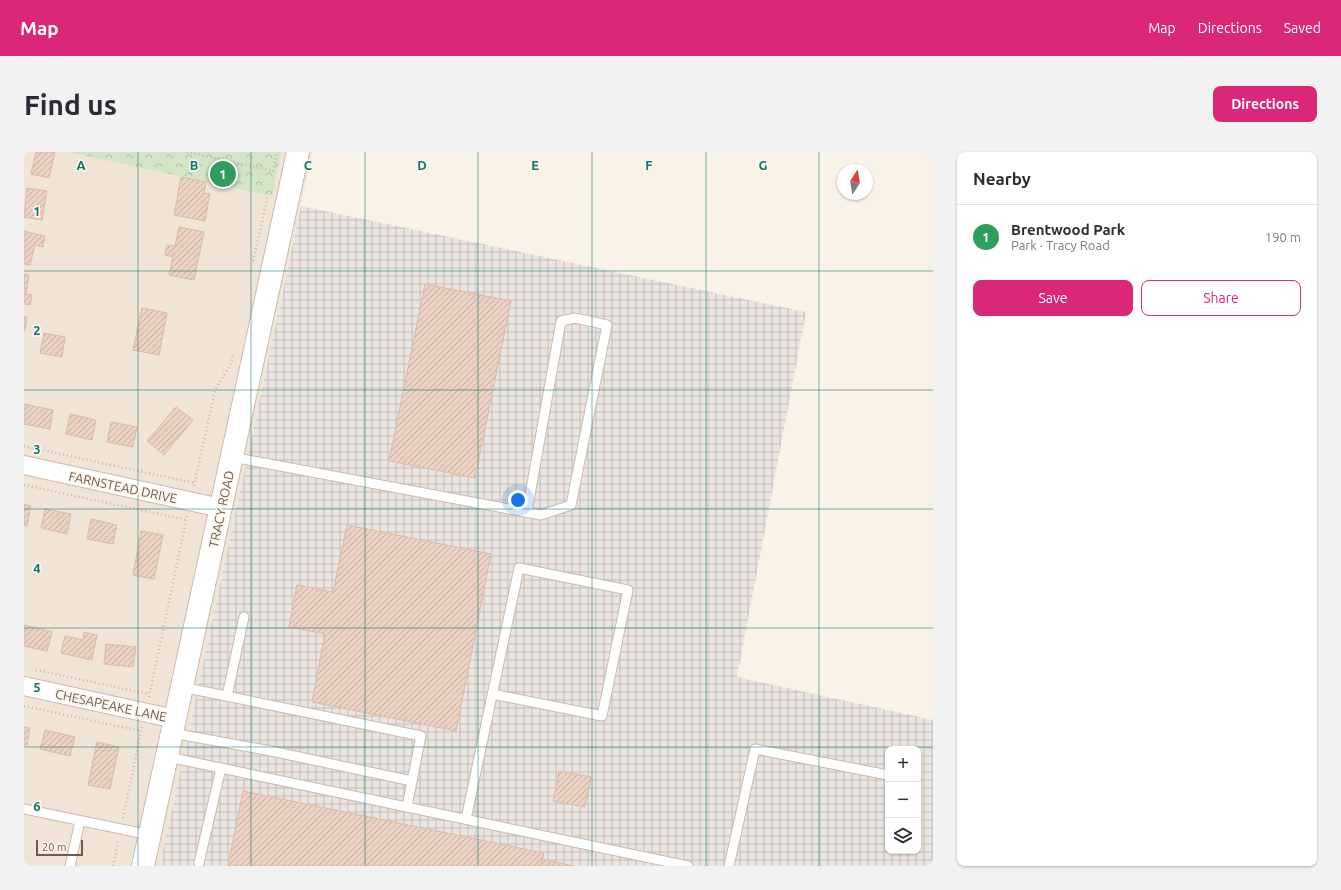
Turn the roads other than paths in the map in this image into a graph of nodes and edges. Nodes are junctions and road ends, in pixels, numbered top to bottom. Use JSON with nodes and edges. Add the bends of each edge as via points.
{"nodes":[{"id":1,"x":298,"y":152,"type":"edge"},
{"id":2,"x":232,"y":457,"type":"junction"},
{"id":3,"x":24,"y":465,"type":"edge"},
{"id":4,"x":221,"y":508,"type":"junction"},
{"id":5,"x":528,"y":512,"type":"junction"},
{"id":6,"x":244,"y":617,"type":"dead end"},
{"id":7,"x":24,"y":686,"type":"edge"},
{"id":8,"x":182,"y":687,"type":"junction"},
{"id":9,"x":492,"y":694,"type":"junction"},
{"id":10,"x":227,"y":696,"type":"junction"},
{"id":11,"x":174,"y":726,"type":"junction"},
{"id":12,"x":168,"y":757,"type":"junction"},
{"id":13,"x":220,"y":768,"type":"junction"},
{"id":14,"x":885,"y":774,"type":"edge"},
{"id":15,"x":412,"y":781,"type":"junction"},
{"id":16,"x":408,"y":807,"type":"junction"},
{"id":17,"x":24,"y":809,"type":"edge"},
{"id":18,"x":466,"y":819,"type":"junction"},
{"id":19,"x":80,"y":821,"type":"junction"},
{"id":20,"x":150,"y":835,"type":"junction"},
{"id":21,"x":200,"y":863,"type":"dead end"},
{"id":22,"x":70,"y":866,"type":"edge"},
{"id":23,"x":143,"y":866,"type":"edge"},
{"id":24,"x":688,"y":866,"type":"edge"},
{"id":25,"x":729,"y":866,"type":"edge"}],
"edges":[{"from":1,"to":2,"type":"street","name":"TRACY ROAD"},
{"from":2,"to":4,"type":"street","name":"TRACY ROAD"},
{"from":2,"to":5,"type":"lane"},
{"from":3,"to":4,"type":"street","name":"FARNSTEAD DRIVE"},
{"from":4,"to":8,"type":"street","name":"TRACY ROAD"},
{"from":5,"to":5,"type":"lane","via":[[541,515],[571,505],[607,325],[575,318],[561,321]]},
{"from":6,"to":10,"type":"lane"},
{"from":7,"to":11,"type":"street","name":"CHESAPEAKE LANE"},
{"from":8,"to":10,"type":"lane"},
{"from":8,"to":11,"type":"street","name":"TRACY ROAD"},
{"from":9,"to":9,"type":"lane","via":[[519,568],[628,590],[602,716]]},
{"from":9,"to":18,"type":"lane"},
{"from":10,"to":15,"type":"lane","via":[[421,736]]},
{"from":11,"to":12,"type":"street","name":"TRACY ROAD"},
{"from":11,"to":15,"type":"lane","via":[[271,751]]},
{"from":12,"to":13,"type":"lane"},
{"from":12,"to":20,"type":"street","name":"TRACY ROAD"},
{"from":13,"to":16,"type":"lane"},
{"from":13,"to":21,"type":"lane"},
{"from":14,"to":25,"type":"lane","via":[[755,750]]},
{"from":15,"to":16,"type":"lane"},
{"from":16,"to":18,"type":"lane"},
{"from":17,"to":19,"type":"lane"},
{"from":18,"to":24,"type":"lane"},
{"from":19,"to":20,"type":"lane"},
{"from":19,"to":22,"type":"lane"},
{"from":20,"to":23,"type":"street","name":"TRACY ROAD"}]}
